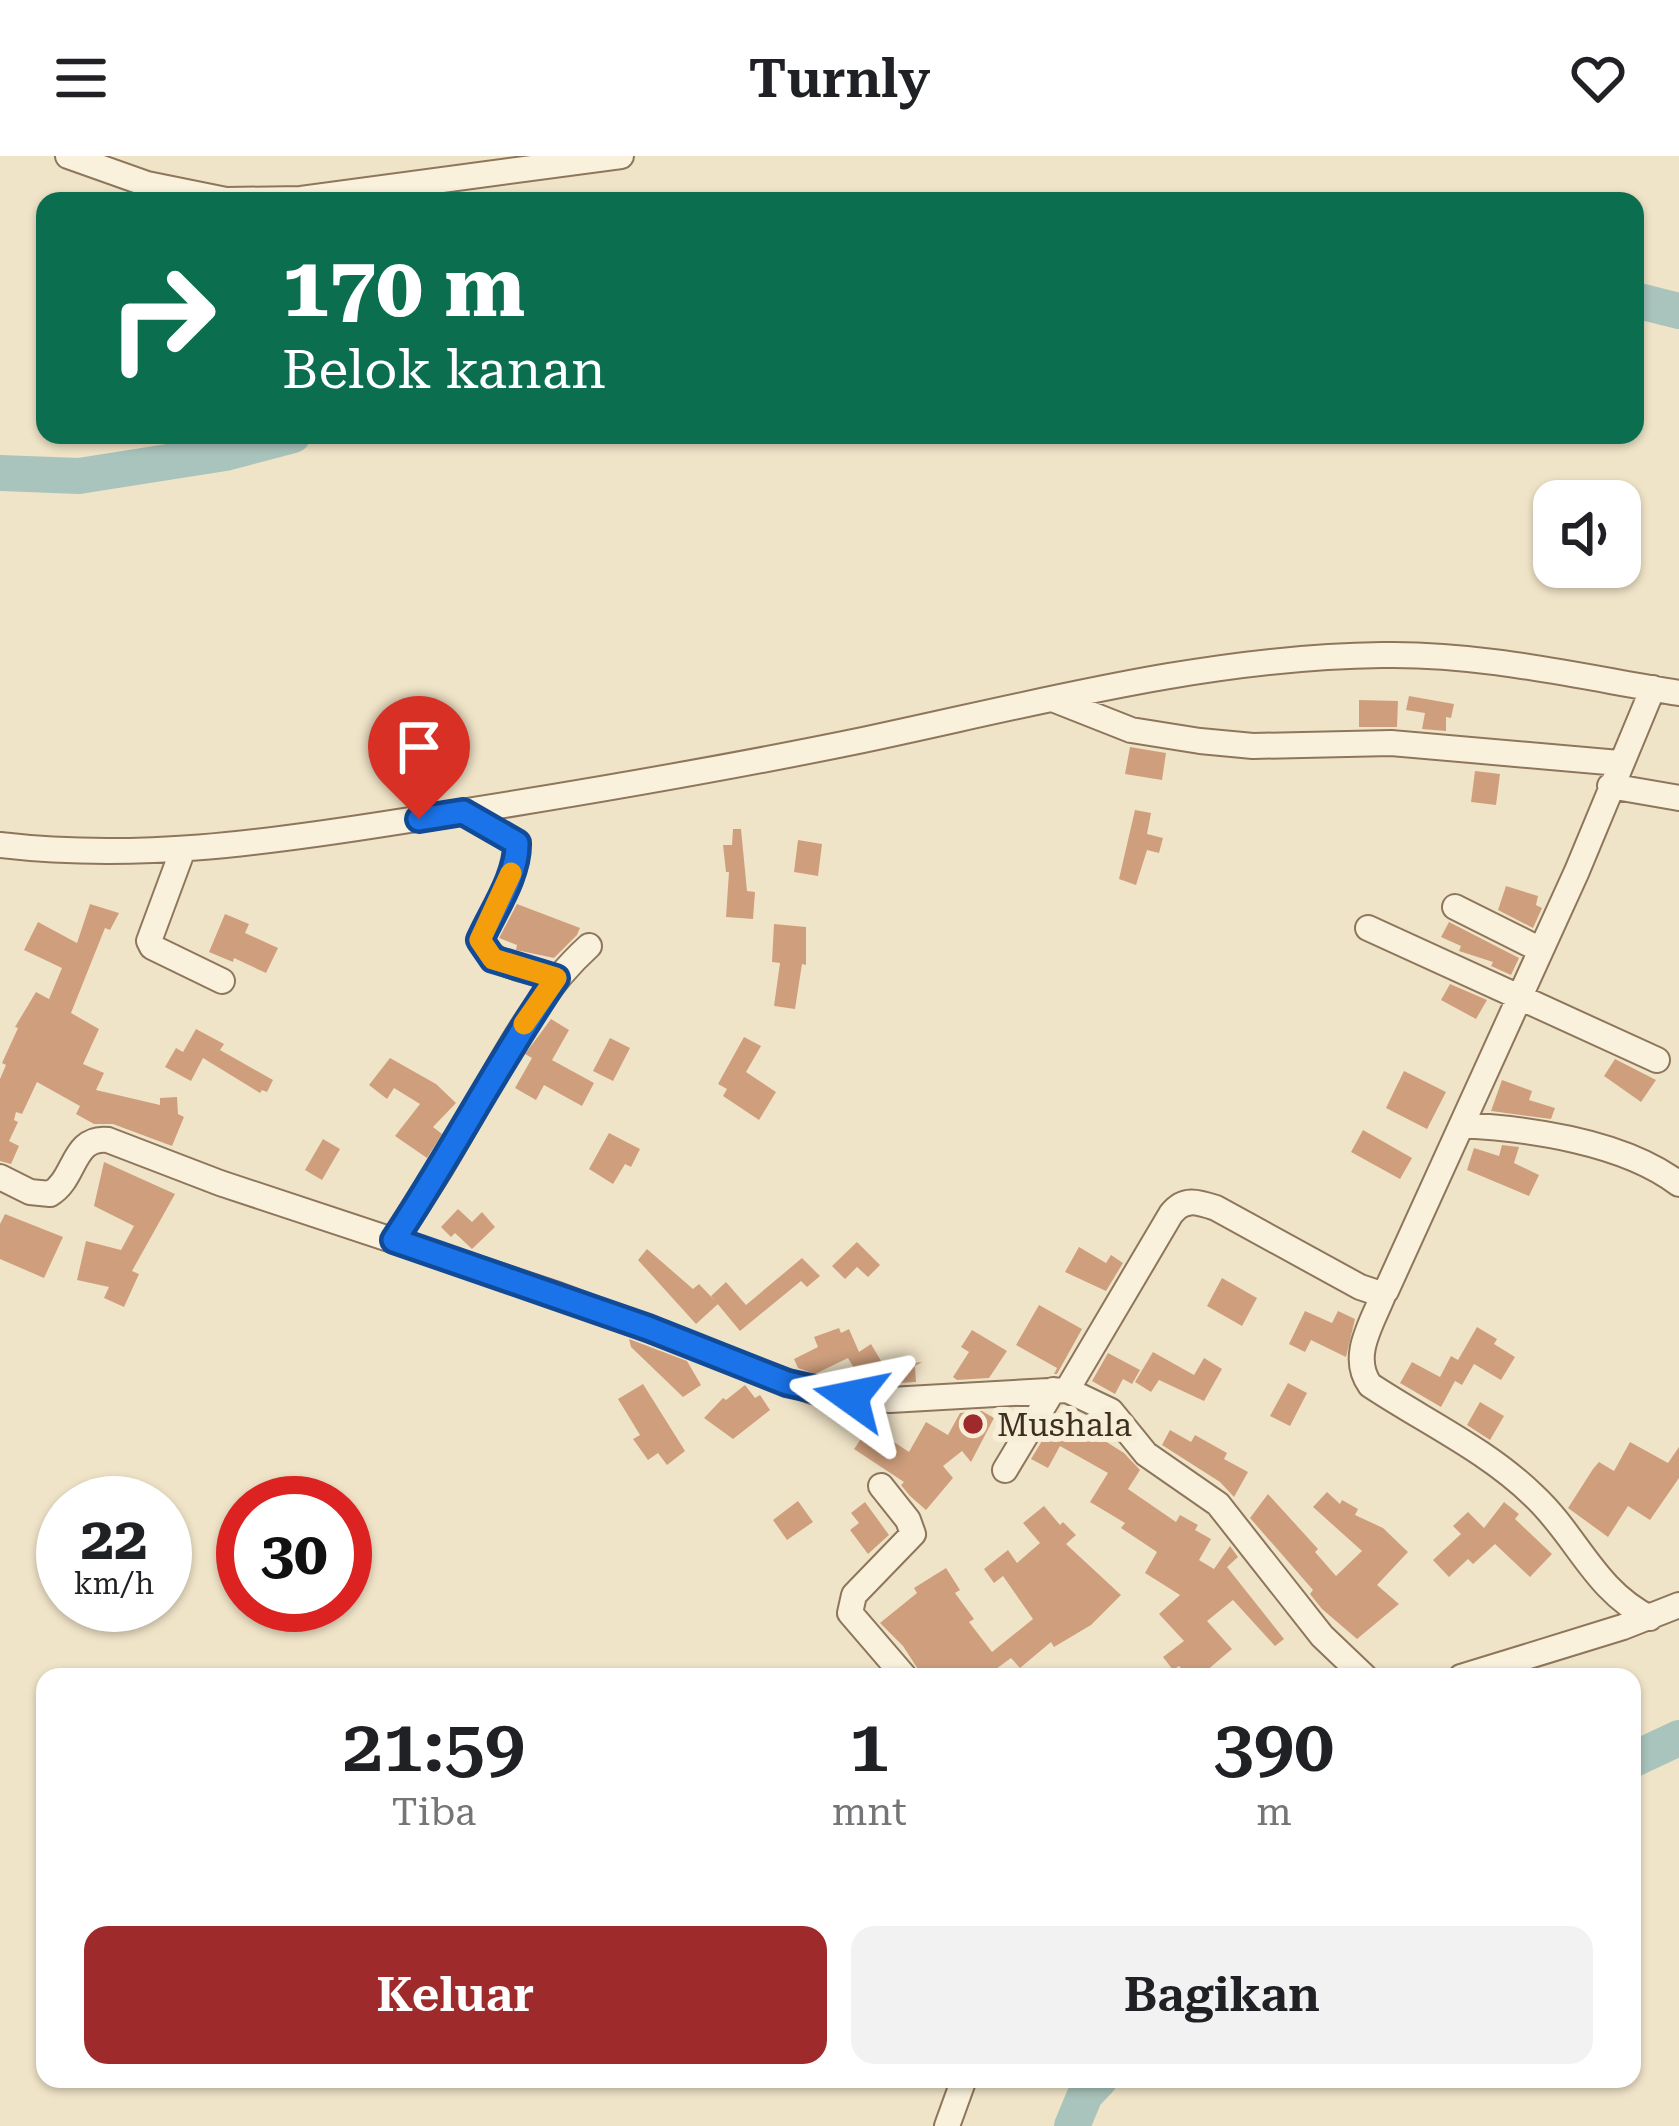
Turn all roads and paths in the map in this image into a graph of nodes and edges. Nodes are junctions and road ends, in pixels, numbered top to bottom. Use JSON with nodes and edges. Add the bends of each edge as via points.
{"nodes":[{"id":1,"x":68,"y":156,"type":"edge"},
{"id":2,"x":621,"y":156,"type":"edge"},
{"id":3,"x":178,"y":192,"type":"edge"},
{"id":4,"x":353,"y":192,"type":"edge"},
{"id":5,"x":1653,"y":688,"type":"junction"},
{"id":6,"x":1679,"y":692,"type":"edge"},
{"id":7,"x":1053,"y":699,"type":"junction"},
{"id":8,"x":1615,"y":774,"type":"junction"},
{"id":9,"x":1679,"y":799,"type":"edge"},
{"id":10,"x":463,"y":812,"type":"junction"},
{"id":11,"x":0,"y":845,"type":"edge"},
{"id":12,"x":182,"y":852,"type":"junction"},
{"id":13,"x":1455,"y":907,"type":"dead end"},
{"id":14,"x":1368,"y":928,"type":"dead end"},
{"id":15,"x":590,"y":946,"type":"dead end"},
{"id":16,"x":1541,"y":950,"type":"junction"},
{"id":17,"x":556,"y":978,"type":"junction"},
{"id":18,"x":223,"y":981,"type":"dead end"},
{"id":19,"x":1520,"y":995,"type":"junction"},
{"id":20,"x":1657,"y":1060,"type":"dead end"},
{"id":21,"x":1462,"y":1125,"type":"junction"},
{"id":22,"x":0,"y":1177,"type":"edge"},
{"id":23,"x":1679,"y":1184,"type":"edge"},
{"id":24,"x":394,"y":1240,"type":"junction"},
{"id":25,"x":1384,"y":1293,"type":"junction"},
{"id":26,"x":1060,"y":1390,"type":"junction"},
{"id":27,"x":1005,"y":1470,"type":"dead end"},
{"id":28,"x":881,"y":1486,"type":"dead end"},
{"id":29,"x":1679,"y":1605,"type":"edge"},
{"id":30,"x":1650,"y":1618,"type":"junction"},
{"id":31,"x":896,"y":1668,"type":"edge"},
{"id":32,"x":1356,"y":1668,"type":"edge"},
{"id":33,"x":1490,"y":1668,"type":"edge"},
{"id":34,"x":961,"y":2088,"type":"edge"},
{"id":35,"x":946,"y":2126,"type":"edge"}],
"edges":[{"from":1,"to":3,"type":"street"},
{"from":2,"to":4,"type":"street"},
{"from":5,"to":6,"type":"street"},
{"from":5,"to":7,"type":"street","via":[[1468,659],[1380,655],[1281,662]]},
{"from":5,"to":8,"type":"street"},
{"from":7,"to":8,"type":"street","via":[[1131,730],[1200,741],[1391,743]]},
{"from":7,"to":10,"type":"street"},
{"from":8,"to":9,"type":"street"},
{"from":8,"to":16,"type":"street"},
{"from":10,"to":12,"type":"street"},
{"from":10,"to":17,"type":"street","via":[[517,843],[480,940],[484,950]]},
{"from":11,"to":12,"type":"street"},
{"from":12,"to":18,"type":"street","via":[[149,941]]},
{"from":13,"to":16,"type":"street"},
{"from":14,"to":19,"type":"street"},
{"from":15,"to":17,"type":"street"},
{"from":16,"to":19,"type":"street"},
{"from":17,"to":24,"type":"street"},
{"from":19,"to":20,"type":"street"},
{"from":19,"to":21,"type":"street"},
{"from":21,"to":23,"type":"street","via":[[1560,1138],[1638,1160]]},
{"from":21,"to":25,"type":"street"},
{"from":22,"to":24,"type":"street","via":[[50,1194],[83,1147],[99,1138]]},
{"from":24,"to":26,"type":"street","via":[[812,1390],[890,1400]]},
{"from":25,"to":26,"type":"street","via":[[1216,1208],[1183,1203]]},
{"from":25,"to":30,"type":"street","via":[[1361,1351],[1370,1384],[1518,1482],[1597,1578]]},
{"from":26,"to":27,"type":"street"},
{"from":26,"to":32,"type":"street","via":[[1111,1411],[1146,1454],[1218,1504]]},
{"from":28,"to":31,"type":"street","via":[[913,1534],[849,1606]]},
{"from":29,"to":30,"type":"street"},
{"from":30,"to":33,"type":"street"},
{"from":34,"to":35,"type":"street"}]}
